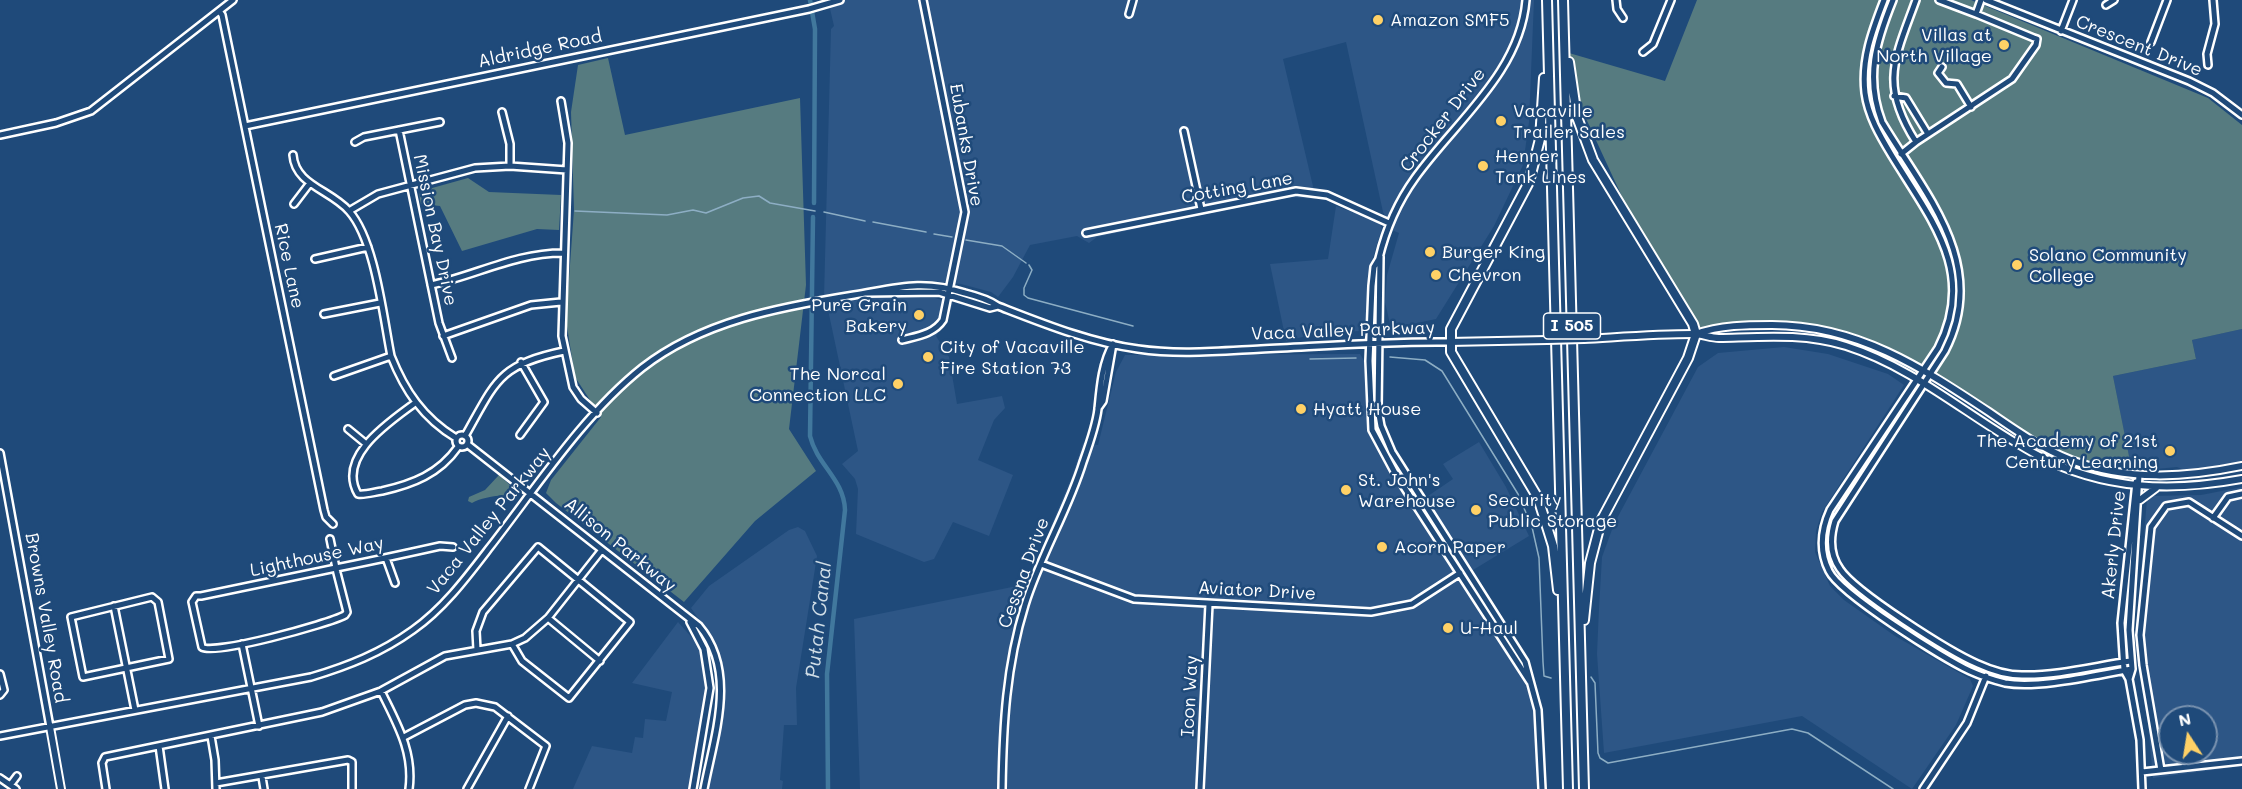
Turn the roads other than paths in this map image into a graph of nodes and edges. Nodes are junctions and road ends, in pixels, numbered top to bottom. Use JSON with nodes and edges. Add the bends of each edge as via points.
{"nodes":[{"id":1,"x":233,"y":0,"type":"edge"},
{"id":2,"x":840,"y":0,"type":"edge"},
{"id":3,"x":923,"y":0,"type":"edge"},
{"id":4,"x":1133,"y":0,"type":"edge"},
{"id":5,"x":1526,"y":0,"type":"edge"},
{"id":6,"x":1546,"y":0,"type":"edge"},
{"id":7,"x":1563,"y":0,"type":"edge"},
{"id":8,"x":1616,"y":0,"type":"edge"},
{"id":9,"x":1670,"y":0,"type":"edge"},
{"id":10,"x":1884,"y":0,"type":"edge"},
{"id":11,"x":1893,"y":0,"type":"edge"},
{"id":12,"x":1916,"y":0,"type":"edge"},
{"id":13,"x":1939,"y":0,"type":"edge"},
{"id":14,"x":1981,"y":0,"type":"edge"},
{"id":15,"x":1986,"y":0,"type":"edge"},
{"id":16,"x":2073,"y":0,"type":"edge"},
{"id":17,"x":2114,"y":0,"type":"edge"},
{"id":18,"x":2168,"y":0,"type":"edge"},
{"id":19,"x":2213,"y":0,"type":"edge"},
{"id":20,"x":2106,"y":5,"type":"dead end"},
{"id":21,"x":219,"y":11,"type":"junction"},
{"id":22,"x":1129,"y":14,"type":"dead end"},
{"id":23,"x":1976,"y":14,"type":"junction"},
{"id":24,"x":1623,"y":18,"type":"dead end"},
{"id":25,"x":2061,"y":31,"type":"junction"},
{"id":26,"x":2151,"y":42,"type":"dead end"},
{"id":27,"x":1643,"y":51,"type":"dead end"},
{"id":28,"x":1548,"y":59,"type":"junction"},
{"id":29,"x":2208,"y":65,"type":"dead end"},
{"id":30,"x":1942,"y":67,"type":"dead end"},
{"id":31,"x":1894,"y":96,"type":"junction"},
{"id":32,"x":561,"y":101,"type":"dead end"},
{"id":33,"x":1971,"y":107,"type":"junction"},
{"id":34,"x":502,"y":112,"type":"dead end"},
{"id":35,"x":2242,"y":115,"type":"edge"},
{"id":36,"x":440,"y":122,"type":"dead end"},
{"id":37,"x":245,"y":126,"type":"junction"},
{"id":38,"x":399,"y":130,"type":"junction"},
{"id":39,"x":1184,"y":131,"type":"dead end"},
{"id":40,"x":1928,"y":134,"type":"junction"},
{"id":41,"x":0,"y":135,"type":"edge"},
{"id":42,"x":355,"y":141,"type":"dead end"},
{"id":43,"x":1916,"y":142,"type":"junction"},
{"id":44,"x":1901,"y":154,"type":"junction"},
{"id":45,"x":293,"y":155,"type":"dead end"},
{"id":46,"x":510,"y":166,"type":"junction"},
{"id":47,"x":567,"y":170,"type":"junction"},
{"id":48,"x":310,"y":183,"type":"junction"},
{"id":49,"x":411,"y":185,"type":"junction"},
{"id":50,"x":294,"y":204,"type":"dead end"},
{"id":51,"x":1201,"y":209,"type":"junction"},
{"id":52,"x":349,"y":211,"type":"junction"},
{"id":53,"x":1389,"y":223,"type":"junction"},
{"id":54,"x":1086,"y":233,"type":"dead end"},
{"id":55,"x":368,"y":247,"type":"junction"},
{"id":56,"x":563,"y":253,"type":"junction"},
{"id":57,"x":1380,"y":257,"type":"junction"},
{"id":58,"x":315,"y":259,"type":"dead end"},
{"id":59,"x":431,"y":285,"type":"junction"},
{"id":60,"x":949,"y":292,"type":"junction"},
{"id":61,"x":561,"y":302,"type":"junction"},
{"id":62,"x":380,"y":303,"type":"junction"},
{"id":63,"x":324,"y":314,"type":"dead end"},
{"id":64,"x":1696,"y":334,"type":"junction"},
{"id":65,"x":443,"y":336,"type":"junction"},
{"id":66,"x":902,"y":340,"type":"dead end"},
{"id":67,"x":1371,"y":342,"type":"junction"},
{"id":68,"x":1378,"y":342,"type":"junction"},
{"id":69,"x":1449,"y":342,"type":"junction"},
{"id":70,"x":1113,"y":344,"type":"junction"},
{"id":71,"x":564,"y":351,"type":"junction"},
{"id":72,"x":391,"y":356,"type":"junction"},
{"id":73,"x":452,"y":358,"type":"dead end"},
{"id":74,"x":521,"y":362,"type":"junction"},
{"id":75,"x":1923,"y":369,"type":"junction"},
{"id":76,"x":1931,"y":374,"type":"junction"},
{"id":77,"x":334,"y":376,"type":"dead end"},
{"id":78,"x":1917,"y":379,"type":"junction"},
{"id":79,"x":1924,"y":383,"type":"junction"},
{"id":80,"x":415,"y":403,"type":"junction"},
{"id":81,"x":597,"y":413,"type":"junction"},
{"id":82,"x":1371,"y":423,"type":"junction"},
{"id":83,"x":348,"y":429,"type":"dead end"},
{"id":84,"x":520,"y":435,"type":"dead end"},
{"id":85,"x":465,"y":436,"type":"junction"},
{"id":86,"x":456,"y":438,"type":"junction"},
{"id":87,"x":365,"y":443,"type":"junction"},
{"id":88,"x":467,"y":444,"type":"junction"},
{"id":89,"x":458,"y":447,"type":"junction"},
{"id":90,"x":0,"y":453,"type":"edge"},
{"id":91,"x":2242,"y":466,"type":"edge"},
{"id":92,"x":1402,"y":468,"type":"junction"},
{"id":93,"x":2139,"y":475,"type":"junction"},
{"id":94,"x":2242,"y":479,"type":"edge"},
{"id":95,"x":2138,"y":486,"type":"junction"},
{"id":96,"x":2157,"y":487,"type":"junction"},
{"id":97,"x":532,"y":493,"type":"junction"},
{"id":98,"x":2242,"y":494,"type":"edge"},
{"id":99,"x":2140,"y":500,"type":"junction"},
{"id":100,"x":2213,"y":518,"type":"junction"},
{"id":101,"x":333,"y":524,"type":"dead end"},
{"id":102,"x":2242,"y":536,"type":"edge"},
{"id":103,"x":330,"y":539,"type":"dead end"},
{"id":104,"x":453,"y":548,"type":"dead end"},
{"id":105,"x":601,"y":551,"type":"junction"},
{"id":106,"x":386,"y":558,"type":"junction"},
{"id":107,"x":1041,"y":564,"type":"junction"},
{"id":108,"x":336,"y":568,"type":"junction"},
{"id":109,"x":1466,"y":569,"type":"junction"},
{"id":110,"x":1459,"y":574,"type":"junction"},
{"id":111,"x":579,"y":579,"type":"junction"},
{"id":112,"x":394,"y":583,"type":"dead end"},
{"id":113,"x":1209,"y":604,"type":"junction"},
{"id":114,"x":114,"y":606,"type":"junction"},
{"id":115,"x":548,"y":618,"type":"junction"},
{"id":116,"x":689,"y":620,"type":"junction"},
{"id":117,"x":242,"y":644,"type":"junction"},
{"id":118,"x":512,"y":644,"type":"junction"},
{"id":119,"x":477,"y":650,"type":"junction"},
{"id":120,"x":1581,"y":652,"type":"junction"},
{"id":121,"x":600,"y":661,"type":"junction"},
{"id":122,"x":2130,"y":661,"type":"junction"},
{"id":123,"x":2123,"y":662,"type":"junction"},
{"id":124,"x":1565,"y":663,"type":"junction"},
{"id":125,"x":127,"y":669,"type":"junction"},
{"id":126,"x":1989,"y":669,"type":"junction"},
{"id":127,"x":2132,"y":669,"type":"junction"},
{"id":128,"x":2124,"y":670,"type":"junction"},
{"id":129,"x":0,"y":674,"type":"edge"},
{"id":130,"x":1985,"y":678,"type":"junction"},
{"id":131,"x":2129,"y":679,"type":"junction"},
{"id":132,"x":1532,"y":684,"type":"junction"},
{"id":133,"x":251,"y":688,"type":"junction"},
{"id":134,"x":381,"y":691,"type":"junction"},
{"id":135,"x":0,"y":695,"type":"edge"},
{"id":136,"x":135,"y":710,"type":"junction"},
{"id":137,"x":508,"y":716,"type":"junction"},
{"id":138,"x":259,"y":726,"type":"junction"},
{"id":139,"x":50,"y":727,"type":"junction"},
{"id":140,"x":0,"y":736,"type":"edge"},
{"id":141,"x":211,"y":736,"type":"junction"},
{"id":142,"x":404,"y":737,"type":"junction"},
{"id":143,"x":159,"y":746,"type":"junction"},
{"id":144,"x":2242,"y":761,"type":"edge"},
{"id":145,"x":2161,"y":770,"type":"junction"},
{"id":146,"x":2142,"y":772,"type":"junction"},
{"id":147,"x":17,"y":776,"type":"dead end"},
{"id":148,"x":262,"y":777,"type":"junction"},
{"id":149,"x":0,"y":778,"type":"edge"},
{"id":150,"x":11,"y":783,"type":"junction"},
{"id":151,"x":216,"y":786,"type":"edge"},
{"id":152,"x":16,"y":789,"type":"edge"},
{"id":153,"x":61,"y":789,"type":"edge"},
{"id":154,"x":106,"y":789,"type":"edge"},
{"id":155,"x":165,"y":789,"type":"edge"},
{"id":156,"x":264,"y":789,"type":"edge"},
{"id":157,"x":352,"y":789,"type":"edge"},
{"id":158,"x":409,"y":789,"type":"edge"},
{"id":159,"x":467,"y":789,"type":"edge"},
{"id":160,"x":529,"y":789,"type":"edge"},
{"id":161,"x":693,"y":789,"type":"edge"},
{"id":162,"x":704,"y":789,"type":"edge"},
{"id":163,"x":1002,"y":789,"type":"edge"},
{"id":164,"x":1200,"y":789,"type":"edge"},
{"id":165,"x":1542,"y":789,"type":"edge"},
{"id":166,"x":1568,"y":789,"type":"edge"},
{"id":167,"x":1584,"y":789,"type":"edge"},
{"id":168,"x":1923,"y":789,"type":"edge"},
{"id":169,"x":2142,"y":789,"type":"edge"}],
"edges":[{"from":1,"to":21,"type":"street"},
{"from":2,"to":37,"type":"street","name":"Aldridge Road","via":[[812,9]]},
{"from":3,"to":60,"type":"street","name":"Eubanks Drive","via":[[965,212]]},
{"from":4,"to":22,"type":"street"},
{"from":5,"to":53,"type":"street","name":"Crocker Drive","via":[[1519,32],[1506,62],[1414,178]]},
{"from":6,"to":28,"type":"highway","number":"I 505"},
{"from":7,"to":64,"type":"highway","via":[[1574,104],[1587,146]]},
{"from":7,"to":120,"type":"highway","number":"I 505"},
{"from":8,"to":24,"type":"street"},
{"from":9,"to":27,"type":"street","via":[[1653,44]]},
{"from":10,"to":75,"type":"street","via":[[1865,57],[1867,103],[1882,139],[1941,236],[1953,281],[1947,330]]},
{"from":11,"to":44,"type":"street","via":[[1874,51],[1872,81],[1882,122]]},
{"from":12,"to":31,"type":"street","via":[[1893,65]]},
{"from":13,"to":23,"type":"street"},
{"from":14,"to":23,"type":"street"},
{"from":15,"to":25,"type":"street","name":"Crescent Drive"},
{"from":16,"to":25,"type":"street"},
{"from":17,"to":20,"type":"street"},
{"from":18,"to":26,"type":"street"},
{"from":19,"to":29,"type":"street","via":[[2215,24]]},
{"from":21,"to":37,"type":"street","name":"Rice Lane"},
{"from":21,"to":41,"type":"street","via":[[91,111],[66,121]]},
{"from":23,"to":33,"type":"street","via":[[2037,42],[2012,79]]},
{"from":25,"to":35,"type":"street","name":"Crescent Drive","via":[[2188,81],[2213,93]]},
{"from":28,"to":69,"type":"highway","via":[[1540,138],[1529,182],[1451,329]]},
{"from":28,"to":124,"type":"highway","number":"I 505"},
{"from":30,"to":33,"type":"street","via":[[1938,73],[1946,83],[1957,84]]},
{"from":31,"to":40,"type":"street","via":[[1906,98]]},
{"from":31,"to":43,"type":"street"},
{"from":32,"to":47,"type":"street","via":[[568,143]]},
{"from":33,"to":40,"type":"street"},
{"from":34,"to":46,"type":"street","via":[[510,144]]},
{"from":36,"to":38,"type":"street"},
{"from":37,"to":101,"type":"street","name":"Rice Lane","via":[[322,501],[326,517]]},
{"from":38,"to":42,"type":"street"},
{"from":38,"to":49,"type":"street","name":"Mission Bay Drive"},
{"from":39,"to":51,"type":"street"},
{"from":40,"to":43,"type":"street"},
{"from":43,"to":44,"type":"street"},
{"from":44,"to":76,"type":"street","via":[[1949,235],[1961,275],[1954,335]]},
{"from":45,"to":48,"type":"street","via":[[298,172]]},
{"from":46,"to":47,"type":"street"},
{"from":46,"to":49,"type":"street","via":[[475,168]]},
{"from":47,"to":56,"type":"street"},
{"from":48,"to":50,"type":"street"},
{"from":48,"to":52,"type":"street"},
{"from":49,"to":52,"type":"street","via":[[378,194]]},
{"from":49,"to":59,"type":"street","name":"Mission Bay Drive"},
{"from":51,"to":53,"type":"street","name":"Cotting Lane","via":[[1310,191]]},
{"from":51,"to":54,"type":"street","name":"Cotting Lane"},
{"from":52,"to":55,"type":"street"},
{"from":53,"to":57,"type":"street","name":"Crocker Drive"},
{"from":55,"to":58,"type":"street"},
{"from":55,"to":62,"type":"street"},
{"from":56,"to":59,"type":"street","via":[[523,256]]},
{"from":56,"to":61,"type":"street"},
{"from":57,"to":67,"type":"street","name":"Crocker Drive","via":[[1373,276]]},
{"from":57,"to":68,"type":"street","name":"Crocker Drive"},
{"from":59,"to":65,"type":"street","name":"Mission Bay Drive"},
{"from":60,"to":66,"type":"street","name":"Eubanks Drive","via":[[939,326]]},
{"from":60,"to":70,"type":"street","name":"Vaca Valley Parkway"},
{"from":60,"to":81,"type":"street","name":"Vaca Valley Parkway","via":[[866,293],[737,320],[683,342],[642,368]]},
{"from":61,"to":65,"type":"street","via":[[531,305]]},
{"from":61,"to":71,"type":"street"},
{"from":62,"to":63,"type":"street"},
{"from":62,"to":72,"type":"street"},
{"from":64,"to":69,"type":"main road","name":"Vaca Valley Parkway","bridge":true},
{"from":64,"to":75,"type":"main road","name":"Vaca Valley Parkway","via":[[1713,328],[1743,326],[1819,328],[1866,341]]},
{"from":64,"to":78,"type":"main road","name":"Vaca Valley Parkway","via":[[1834,343],[1884,360]]},
{"from":64,"to":120,"type":"highway","via":[[1688,358],[1601,521],[1590,563]]},
{"from":65,"to":73,"type":"street","name":"Mission Bay Drive"},
{"from":67,"to":68,"type":"street","name":"Vaca Valley Parkway"},
{"from":67,"to":70,"type":"street","name":"Vaca Valley Parkway","via":[[1160,351]]},
{"from":67,"to":82,"type":"street","name":"Crocker Drive"},
{"from":68,"to":69,"type":"street","name":"Vaca Valley Parkway"},
{"from":68,"to":92,"type":"street","name":"Crocker Drive","via":[[1381,426]]},
{"from":69,"to":124,"type":"highway","via":[[1450,352],[1544,512],[1555,560]]},
{"from":70,"to":107,"type":"street","name":"Cessna Drive","via":[[1103,401],[1080,472]]},
{"from":71,"to":74,"type":"street"},
{"from":71,"to":81,"type":"street","via":[[573,387]]},
{"from":72,"to":77,"type":"street"},
{"from":72,"to":80,"type":"street"},
{"from":74,"to":84,"type":"street","via":[[544,402]]},
{"from":74,"to":85,"type":"street","via":[[495,383]]},
{"from":75,"to":76,"type":"main road","name":"Vaca Valley Parkway"},
{"from":75,"to":78,"type":"street"},
{"from":76,"to":79,"type":"street"},
{"from":76,"to":93,"type":"main road","name":"Vaca Valley Parkway","via":[[2057,454],[2087,465]]},
{"from":78,"to":79,"type":"main road","name":"Vaca Valley Parkway"},
{"from":78,"to":130,"type":"street","via":[[1830,510],[1824,524],[1823,553],[1830,573],[1840,584],[1882,616]]},
{"from":79,"to":95,"type":"main road","name":"Vaca Valley Parkway","via":[[2050,461],[2082,474]]},
{"from":79,"to":126,"type":"street","via":[[1842,507],[1832,531],[1832,550],[1840,570],[1859,589]]},
{"from":80,"to":86,"type":"street"},
{"from":80,"to":87,"type":"street"},
{"from":81,"to":97,"type":"street","name":"Vaca Valley Parkway"},
{"from":82,"to":92,"type":"street","via":[[1378,426],[1389,453]]},
{"from":82,"to":110,"type":"street","via":[[1384,456]]},
{"from":83,"to":87,"type":"street"},
{"from":85,"to":86,"type":"street"},
{"from":85,"to":88,"type":"street"},
{"from":86,"to":89,"type":"street"},
{"from":87,"to":89,"type":"street","via":[[355,478],[356,491],[362,495],[417,481],[447,461]]},
{"from":88,"to":89,"type":"street"},
{"from":88,"to":97,"type":"street","name":"Allison Parkway"},
{"from":90,"to":139,"type":"street","name":"Browns Valley Road"},
{"from":91,"to":93,"type":"main road","name":"Vaca Valley Parkway","via":[[2180,476]]},
{"from":92,"to":109,"type":"street"},
{"from":93,"to":95,"type":"street","name":"Akerly Drive"},
{"from":94,"to":96,"type":"main road","name":"Vaca Valley Parkway","via":[[2207,486]]},
{"from":95,"to":96,"type":"main road","name":"Vaca Valley Parkway"},
{"from":95,"to":99,"type":"street","name":"Akerly Drive"},
{"from":95,"to":123,"type":"street","name":"Akerly Drive","via":[[2121,623]]},
{"from":96,"to":99,"type":"main road"},
{"from":97,"to":105,"type":"street","name":"Allison Parkway"},
{"from":97,"to":133,"type":"street","name":"Vaca Valley Parkway","via":[[463,582],[413,630],[344,668]]},
{"from":98,"to":100,"type":"street","via":[[2228,497]]},
{"from":99,"to":122,"type":"street","name":"Akerly Drive"},
{"from":100,"to":102,"type":"street"},
{"from":100,"to":145,"type":"street","via":[[2189,502],[2175,503],[2160,511],[2151,527],[2140,635]]},
{"from":103,"to":108,"type":"street"},
{"from":104,"to":106,"type":"street","name":"Lighthouse Way","via":[[440,546]]},
{"from":105,"to":111,"type":"street"},
{"from":105,"to":116,"type":"street","name":"Allison Parkway"},
{"from":106,"to":108,"type":"street","name":"Lighthouse Way"},
{"from":106,"to":112,"type":"street"},
{"from":107,"to":113,"type":"street","name":"Aviator Drive","via":[[1134,599]]},
{"from":107,"to":163,"type":"street","name":"Cessna Drive","via":[[1024,605],[1007,682]]},
{"from":108,"to":117,"type":"street","via":[[345,615],[304,630]]},
{"from":108,"to":117,"type":"street","name":"Lighthouse Way","via":[[196,596],[192,602],[205,650]]},
{"from":109,"to":110,"type":"street","name":"Aviator Drive"},
{"from":109,"to":132,"type":"street","via":[[1525,662]]},
{"from":110,"to":113,"type":"street","name":"Aviator Drive","via":[[1412,604],[1383,612]]},
{"from":110,"to":132,"type":"street"},
{"from":111,"to":115,"type":"street"},
{"from":111,"to":119,"type":"street","via":[[538,547],[483,612],[476,631]]},
{"from":111,"to":121,"type":"street","via":[[630,622]]},
{"from":113,"to":164,"type":"street","name":"Icon Way"},
{"from":114,"to":125,"type":"street"},
{"from":114,"to":125,"type":"street","via":[[152,597],[158,602],[169,659]]},
{"from":114,"to":125,"type":"street","via":[[71,617],[82,674],[86,678]]},
{"from":115,"to":118,"type":"street"},
{"from":115,"to":121,"type":"street"},
{"from":116,"to":161,"type":"street","name":"Allison Parkway","via":[[704,649],[710,676]]},
{"from":116,"to":162,"type":"street","name":"Allison Parkway","via":[[699,626],[710,642],[721,673]]},
{"from":117,"to":133,"type":"street"},
{"from":118,"to":119,"type":"street"},
{"from":118,"to":121,"type":"street","via":[[522,661],[569,698]]},
{"from":119,"to":134,"type":"street","via":[[445,656]]},
{"from":120,"to":167,"type":"highway","number":"I 505"},
{"from":122,"to":123,"type":"street"},
{"from":122,"to":127,"type":"street","name":"Akerly Drive"},
{"from":123,"to":126,"type":"street","via":[[2022,675]]},
{"from":123,"to":128,"type":"street","name":"Akerly Drive"},
{"from":124,"to":166,"type":"highway","number":"I 505"},
{"from":125,"to":136,"type":"street"},
{"from":126,"to":130,"type":"street"},
{"from":127,"to":128,"type":"street"},
{"from":127,"to":131,"type":"street","name":"Akerly Drive"},
{"from":128,"to":130,"type":"street","via":[[2045,684]]},
{"from":128,"to":131,"type":"street","name":"Akerly Drive"},
{"from":129,"to":135,"type":"street","via":[[4,690]]},
{"from":130,"to":168,"type":"street","via":[[1967,723]]},
{"from":131,"to":146,"type":"street","name":"Akerly Drive"},
{"from":132,"to":165,"type":"street","via":[[1538,710]]},
{"from":133,"to":136,"type":"street","name":"Vaca Valley Parkway"},
{"from":133,"to":138,"type":"street"},
{"from":134,"to":138,"type":"street","via":[[322,712]]},
{"from":134,"to":142,"type":"street"},
{"from":136,"to":139,"type":"street","name":"Vaca Valley Parkway"},
{"from":137,"to":142,"type":"street","via":[[486,704],[465,705]]},
{"from":137,"to":159,"type":"street"},
{"from":137,"to":160,"type":"street","via":[[546,746]]},
{"from":138,"to":141,"type":"street"},
{"from":139,"to":140,"type":"street","name":"Vaca Valley Parkway"},
{"from":139,"to":153,"type":"main road","name":"Browns Valley Road"},
{"from":141,"to":143,"type":"street"},
{"from":141,"to":151,"type":"street"},
{"from":142,"to":158,"type":"street","via":[[410,761]]},
{"from":143,"to":154,"type":"street","via":[[102,759]]},
{"from":143,"to":155,"type":"street"},
{"from":144,"to":145,"type":"street"},
{"from":145,"to":146,"type":"street"},
{"from":146,"to":169,"type":"street","name":"Akerly Drive"},
{"from":147,"to":150,"type":"street"},
{"from":148,"to":151,"type":"street"},
{"from":148,"to":156,"type":"street"},
{"from":148,"to":157,"type":"street","via":[[348,760],[352,762]]},
{"from":149,"to":150,"type":"street"},
{"from":150,"to":152,"type":"street"}]}
